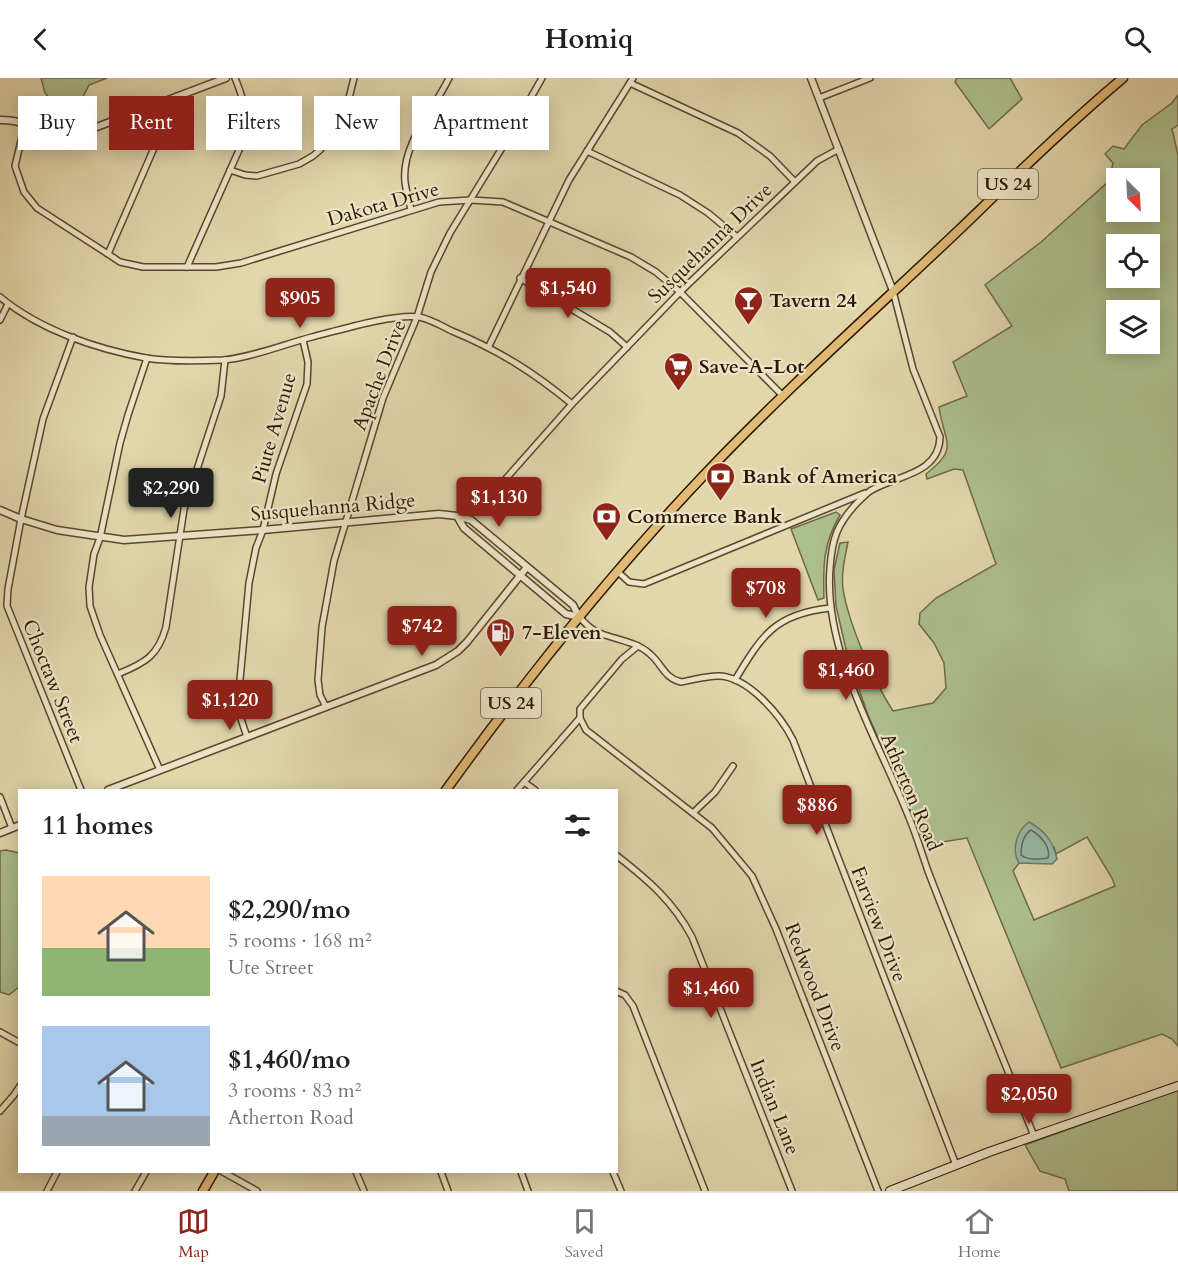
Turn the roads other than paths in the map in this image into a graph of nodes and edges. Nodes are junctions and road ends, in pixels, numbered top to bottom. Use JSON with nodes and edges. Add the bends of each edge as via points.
{"nodes":[{"id":1,"x":226,"y":78,"type":"edge"},
{"id":2,"x":235,"y":78,"type":"edge"},
{"id":3,"x":354,"y":78,"type":"edge"},
{"id":4,"x":449,"y":78,"type":"edge"},
{"id":5,"x":542,"y":78,"type":"edge"},
{"id":6,"x":811,"y":78,"type":"edge"},
{"id":7,"x":870,"y":78,"type":"edge"},
{"id":8,"x":1123,"y":78,"type":"edge"},
{"id":9,"x":632,"y":81,"type":"edge"},
{"id":10,"x":180,"y":96,"type":"edge"},
{"id":11,"x":819,"y":98,"type":"junction"},
{"id":12,"x":0,"y":120,"type":"edge"},
{"id":13,"x":18,"y":122,"type":"edge"},
{"id":14,"x":839,"y":149,"type":"junction"},
{"id":15,"x":19,"y":150,"type":"edge"},
{"id":16,"x":153,"y":150,"type":"edge"},
{"id":17,"x":587,"y":151,"type":"junction"},
{"id":18,"x":230,"y":170,"type":"junction"},
{"id":19,"x":795,"y":182,"type":"junction"},
{"id":20,"x":471,"y":200,"type":"junction"},
{"id":21,"x":411,"y":210,"type":"junction"},
{"id":22,"x":548,"y":221,"type":"junction"},
{"id":23,"x":737,"y":237,"type":"junction"},
{"id":24,"x":108,"y":254,"type":"junction"},
{"id":25,"x":187,"y":267,"type":"junction"},
{"id":26,"x":520,"y":278,"type":"junction"},
{"id":27,"x":893,"y":291,"type":"junction"},
{"id":28,"x":680,"y":292,"type":"junction"},
{"id":29,"x":0,"y":297,"type":"edge"},
{"id":30,"x":8,"y":304,"type":"junction"},
{"id":31,"x":417,"y":317,"type":"junction"},
{"id":32,"x":0,"y":320,"type":"edge"},
{"id":33,"x":73,"y":337,"type":"junction"},
{"id":34,"x":303,"y":340,"type":"junction"},
{"id":35,"x":489,"y":346,"type":"junction"},
{"id":36,"x":627,"y":347,"type":"junction"},
{"id":37,"x":147,"y":358,"type":"junction"},
{"id":38,"x":225,"y":360,"type":"junction"},
{"id":39,"x":783,"y":396,"type":"junction"},
{"id":40,"x":572,"y":404,"type":"junction"},
{"id":41,"x":869,"y":492,"type":"junction"},
{"id":42,"x":0,"y":510,"type":"edge"},
{"id":43,"x":457,"y":516,"type":"junction"},
{"id":44,"x":21,"y":519,"type":"junction"},
{"id":45,"x":344,"y":523,"type":"junction"},
{"id":46,"x":263,"y":530,"type":"junction"},
{"id":47,"x":179,"y":537,"type":"junction"},
{"id":48,"x":100,"y":538,"type":"junction"},
{"id":49,"x":527,"y":567,"type":"junction"},
{"id":50,"x":618,"y":572,"type":"junction"},
{"id":51,"x":521,"y":575,"type":"junction"},
{"id":52,"x":549,"y":585,"type":"junction"},
{"id":53,"x":541,"y":593,"type":"junction"},
{"id":54,"x":830,"y":608,"type":"junction"},
{"id":55,"x":579,"y":618,"type":"junction"},
{"id":56,"x":638,"y":646,"type":"junction"},
{"id":57,"x":118,"y":674,"type":"junction"},
{"id":58,"x":735,"y":680,"type":"junction"},
{"id":59,"x":326,"y":707,"type":"junction"},
{"id":60,"x":580,"y":718,"type":"junction"},
{"id":61,"x":247,"y":737,"type":"junction"},
{"id":62,"x":733,"y":766,"type":"dead end"},
{"id":63,"x":160,"y":770,"type":"junction"},
{"id":64,"x":524,"y":782,"type":"junction"},
{"id":65,"x":81,"y":789,"type":"edge"},
{"id":66,"x":111,"y":789,"type":"edge"},
{"id":67,"x":447,"y":789,"type":"edge"},
{"id":68,"x":519,"y":789,"type":"edge"},
{"id":69,"x":534,"y":789,"type":"edge"},
{"id":70,"x":0,"y":797,"type":"edge"},
{"id":71,"x":693,"y":813,"type":"junction"},
{"id":72,"x":18,"y":826,"type":"edge"},
{"id":73,"x":12,"y":828,"type":"junction"},
{"id":74,"x":0,"y":833,"type":"edge"},
{"id":75,"x":618,"y":857,"type":"edge"},
{"id":76,"x":618,"y":992,"type":"edge"},
{"id":77,"x":0,"y":1032,"type":"edge"},
{"id":78,"x":18,"y":1041,"type":"edge"},
{"id":79,"x":1178,"y":1086,"type":"edge"},
{"id":80,"x":18,"y":1089,"type":"edge"},
{"id":81,"x":0,"y":1111,"type":"edge"},
{"id":82,"x":1034,"y":1136,"type":"junction"},
{"id":83,"x":956,"y":1165,"type":"junction"},
{"id":84,"x":56,"y":1173,"type":"edge"},
{"id":85,"x":145,"y":1173,"type":"edge"},
{"id":86,"x":213,"y":1173,"type":"edge"},
{"id":87,"x":226,"y":1173,"type":"edge"},
{"id":88,"x":356,"y":1173,"type":"edge"},
{"id":89,"x":441,"y":1173,"type":"edge"},
{"id":90,"x":521,"y":1173,"type":"edge"},
{"id":91,"x":613,"y":1173,"type":"edge"},
{"id":92,"x":47,"y":1191,"type":"edge"},
{"id":93,"x":135,"y":1191,"type":"edge"},
{"id":94,"x":203,"y":1191,"type":"edge"},
{"id":95,"x":257,"y":1191,"type":"edge"},
{"id":96,"x":364,"y":1191,"type":"edge"},
{"id":97,"x":448,"y":1191,"type":"edge"},
{"id":98,"x":528,"y":1191,"type":"edge"},
{"id":99,"x":621,"y":1191,"type":"edge"},
{"id":100,"x":705,"y":1191,"type":"edge"},
{"id":101,"x":792,"y":1191,"type":"edge"},
{"id":102,"x":878,"y":1191,"type":"edge"},
{"id":103,"x":890,"y":1191,"type":"edge"}],
"edges":[{"from":1,"to":10,"type":"street"},
{"from":2,"to":18,"type":"street","via":[[247,119],[243,141]]},
{"from":3,"to":18,"type":"street","via":[[348,102],[313,156],[257,176]]},
{"from":4,"to":21,"type":"street","via":[[407,158],[405,181]]},
{"from":5,"to":20,"type":"street","name":"Apache Drive"},
{"from":6,"to":11,"type":"street"},
{"from":7,"to":11,"type":"street"},
{"from":8,"to":27,"type":"highway","number":"US 24"},
{"from":9,"to":17,"type":"street"},
{"from":9,"to":19,"type":"street","via":[[738,133],[770,156]]},
{"from":11,"to":14,"type":"street"},
{"from":12,"to":13,"type":"street"},
{"from":14,"to":19,"type":"street","name":"Susquehanna Drive","via":[[817,161]]},
{"from":14,"to":27,"type":"street"},
{"from":15,"to":24,"type":"street","name":"Dakota Drive","via":[[15,166],[24,192],[37,208]]},
{"from":16,"to":24,"type":"street"},
{"from":17,"to":22,"type":"street"},
{"from":17,"to":23,"type":"street","via":[[680,195]]},
{"from":18,"to":25,"type":"street"},
{"from":19,"to":23,"type":"street","name":"Susquehanna Drive"},
{"from":20,"to":21,"type":"street","name":"Dakota Drive","via":[[439,202]]},
{"from":20,"to":22,"type":"street","name":"Dakota Drive","via":[[503,202]]},
{"from":20,"to":31,"type":"street","name":"Apache Drive","via":[[431,272]]},
{"from":21,"to":25,"type":"street","name":"Dakota Drive","via":[[241,263]]},
{"from":22,"to":26,"type":"street"},
{"from":22,"to":28,"type":"street","name":"Dakota Drive","via":[[631,257]]},
{"from":23,"to":28,"type":"street","name":"Susquehanna Drive"},
{"from":24,"to":25,"type":"street","name":"Dakota Drive","via":[[134,266]]},
{"from":26,"to":35,"type":"street"},
{"from":26,"to":36,"type":"street","via":[[610,332]]},
{"from":27,"to":39,"type":"highway","number":"US 24"},
{"from":27,"to":41,"type":"street","name":"Atherton Road","via":[[913,369],[940,445],[934,459],[924,468]]},
{"from":28,"to":36,"type":"street","name":"Susquehanna Drive"},
{"from":28,"to":39,"type":"street","name":"Dakota Drive"},
{"from":29,"to":30,"type":"street"},
{"from":30,"to":32,"type":"street"},
{"from":30,"to":33,"type":"street"},
{"from":31,"to":34,"type":"street"},
{"from":31,"to":35,"type":"street"},
{"from":31,"to":45,"type":"street","name":"Apache Drive","via":[[383,398]]},
{"from":33,"to":37,"type":"street"},
{"from":33,"to":44,"type":"street","name":"Choctaw Street","via":[[43,419]]},
{"from":34,"to":38,"type":"street"},
{"from":34,"to":46,"type":"street","name":"Piute Avenue","via":[[307,384],[276,474]]},
{"from":35,"to":40,"type":"street"},
{"from":36,"to":40,"type":"street","name":"Susquehanna Drive"},
{"from":37,"to":38,"type":"street"},
{"from":37,"to":48,"type":"street","via":[[128,415]]},
{"from":38,"to":47,"type":"street","via":[[221,396],[189,491]]},
{"from":39,"to":50,"type":"highway","number":"US 24","via":[[700,480]]},
{"from":40,"to":43,"type":"street","name":"Susquehanna Drive","via":[[478,509]]},
{"from":41,"to":50,"type":"street","via":[[644,584],[629,582]]},
{"from":41,"to":54,"type":"street","name":"Atherton Road","via":[[838,527],[830,567]]},
{"from":42,"to":44,"type":"street","name":"Susquehanna Ridge"},
{"from":43,"to":45,"type":"street","name":"Susquehanna Ridge","via":[[439,514]]},
{"from":43,"to":49,"type":"street","name":"Susquehanna Ridge","via":[[471,520]]},
{"from":43,"to":51,"type":"street","via":[[464,528]]},
{"from":44,"to":48,"type":"street","name":"Susquehanna Ridge"},
{"from":44,"to":65,"type":"street","name":"Choctaw Street","via":[[7,606]]},
{"from":45,"to":46,"type":"street","name":"Susquehanna Ridge"},
{"from":45,"to":59,"type":"street","name":"Apache Drive","via":[[322,627],[318,680]]},
{"from":46,"to":47,"type":"street","name":"Susquehanna Ridge"},
{"from":46,"to":61,"type":"street","name":"Piute Avenue","via":[[249,584],[238,701]]},
{"from":47,"to":48,"type":"street","name":"Susquehanna Ridge"},
{"from":47,"to":57,"type":"street","via":[[161,643],[151,657]]},
{"from":48,"to":57,"type":"street","via":[[91,570],[90,606]]},
{"from":49,"to":51,"type":"street"},
{"from":49,"to":52,"type":"street","name":"Susquehanna Ridge"},
{"from":50,"to":55,"type":"highway","number":"US 24"},
{"from":51,"to":53,"type":"street"},
{"from":51,"to":59,"type":"street","via":[[467,642],[448,658]]},
{"from":52,"to":53,"type":"street"},
{"from":52,"to":55,"type":"street","name":"Susquehanna Ridge","via":[[573,605]]},
{"from":53,"to":55,"type":"street","via":[[566,614]]},
{"from":54,"to":58,"type":"street","via":[[796,615],[777,624]]},
{"from":54,"to":82,"type":"street","name":"Atherton Road","via":[[866,722],[910,820]]},
{"from":55,"to":56,"type":"street","via":[[600,634]]},
{"from":55,"to":67,"type":"highway","number":"US 24"},
{"from":56,"to":58,"type":"street","via":[[675,680],[718,676]]},
{"from":56,"to":60,"type":"street","via":[[580,709]]},
{"from":57,"to":63,"type":"street"},
{"from":58,"to":83,"type":"street","name":"Farview Drive","via":[[770,705],[793,740]]},
{"from":59,"to":61,"type":"street"},
{"from":60,"to":64,"type":"street"},
{"from":60,"to":71,"type":"street","name":"Redwood Drive","via":[[586,730]]},
{"from":61,"to":63,"type":"street"},
{"from":62,"to":71,"type":"street","via":[[715,792]]},
{"from":63,"to":66,"type":"street"},
{"from":64,"to":68,"type":"street"},
{"from":64,"to":69,"type":"street"},
{"from":70,"to":73,"type":"street"},
{"from":71,"to":102,"type":"street","name":"Redwood Drive","via":[[734,852],[759,890]]},
{"from":72,"to":73,"type":"street"},
{"from":73,"to":74,"type":"street"},
{"from":75,"to":101,"type":"street","name":"Indian Lane","via":[[669,901],[692,937]]},
{"from":76,"to":100,"type":"street","via":[[633,1006]]},
{"from":77,"to":78,"type":"street"},
{"from":79,"to":82,"type":"main road"},
{"from":80,"to":81,"type":"street"},
{"from":82,"to":83,"type":"main road"},
{"from":83,"to":103,"type":"main road"},
{"from":84,"to":92,"type":"street"},
{"from":85,"to":93,"type":"street"},
{"from":86,"to":94,"type":"highway"},
{"from":87,"to":95,"type":"street"},
{"from":88,"to":96,"type":"street"},
{"from":89,"to":97,"type":"street"},
{"from":90,"to":98,"type":"street"},
{"from":91,"to":99,"type":"street"}]}
